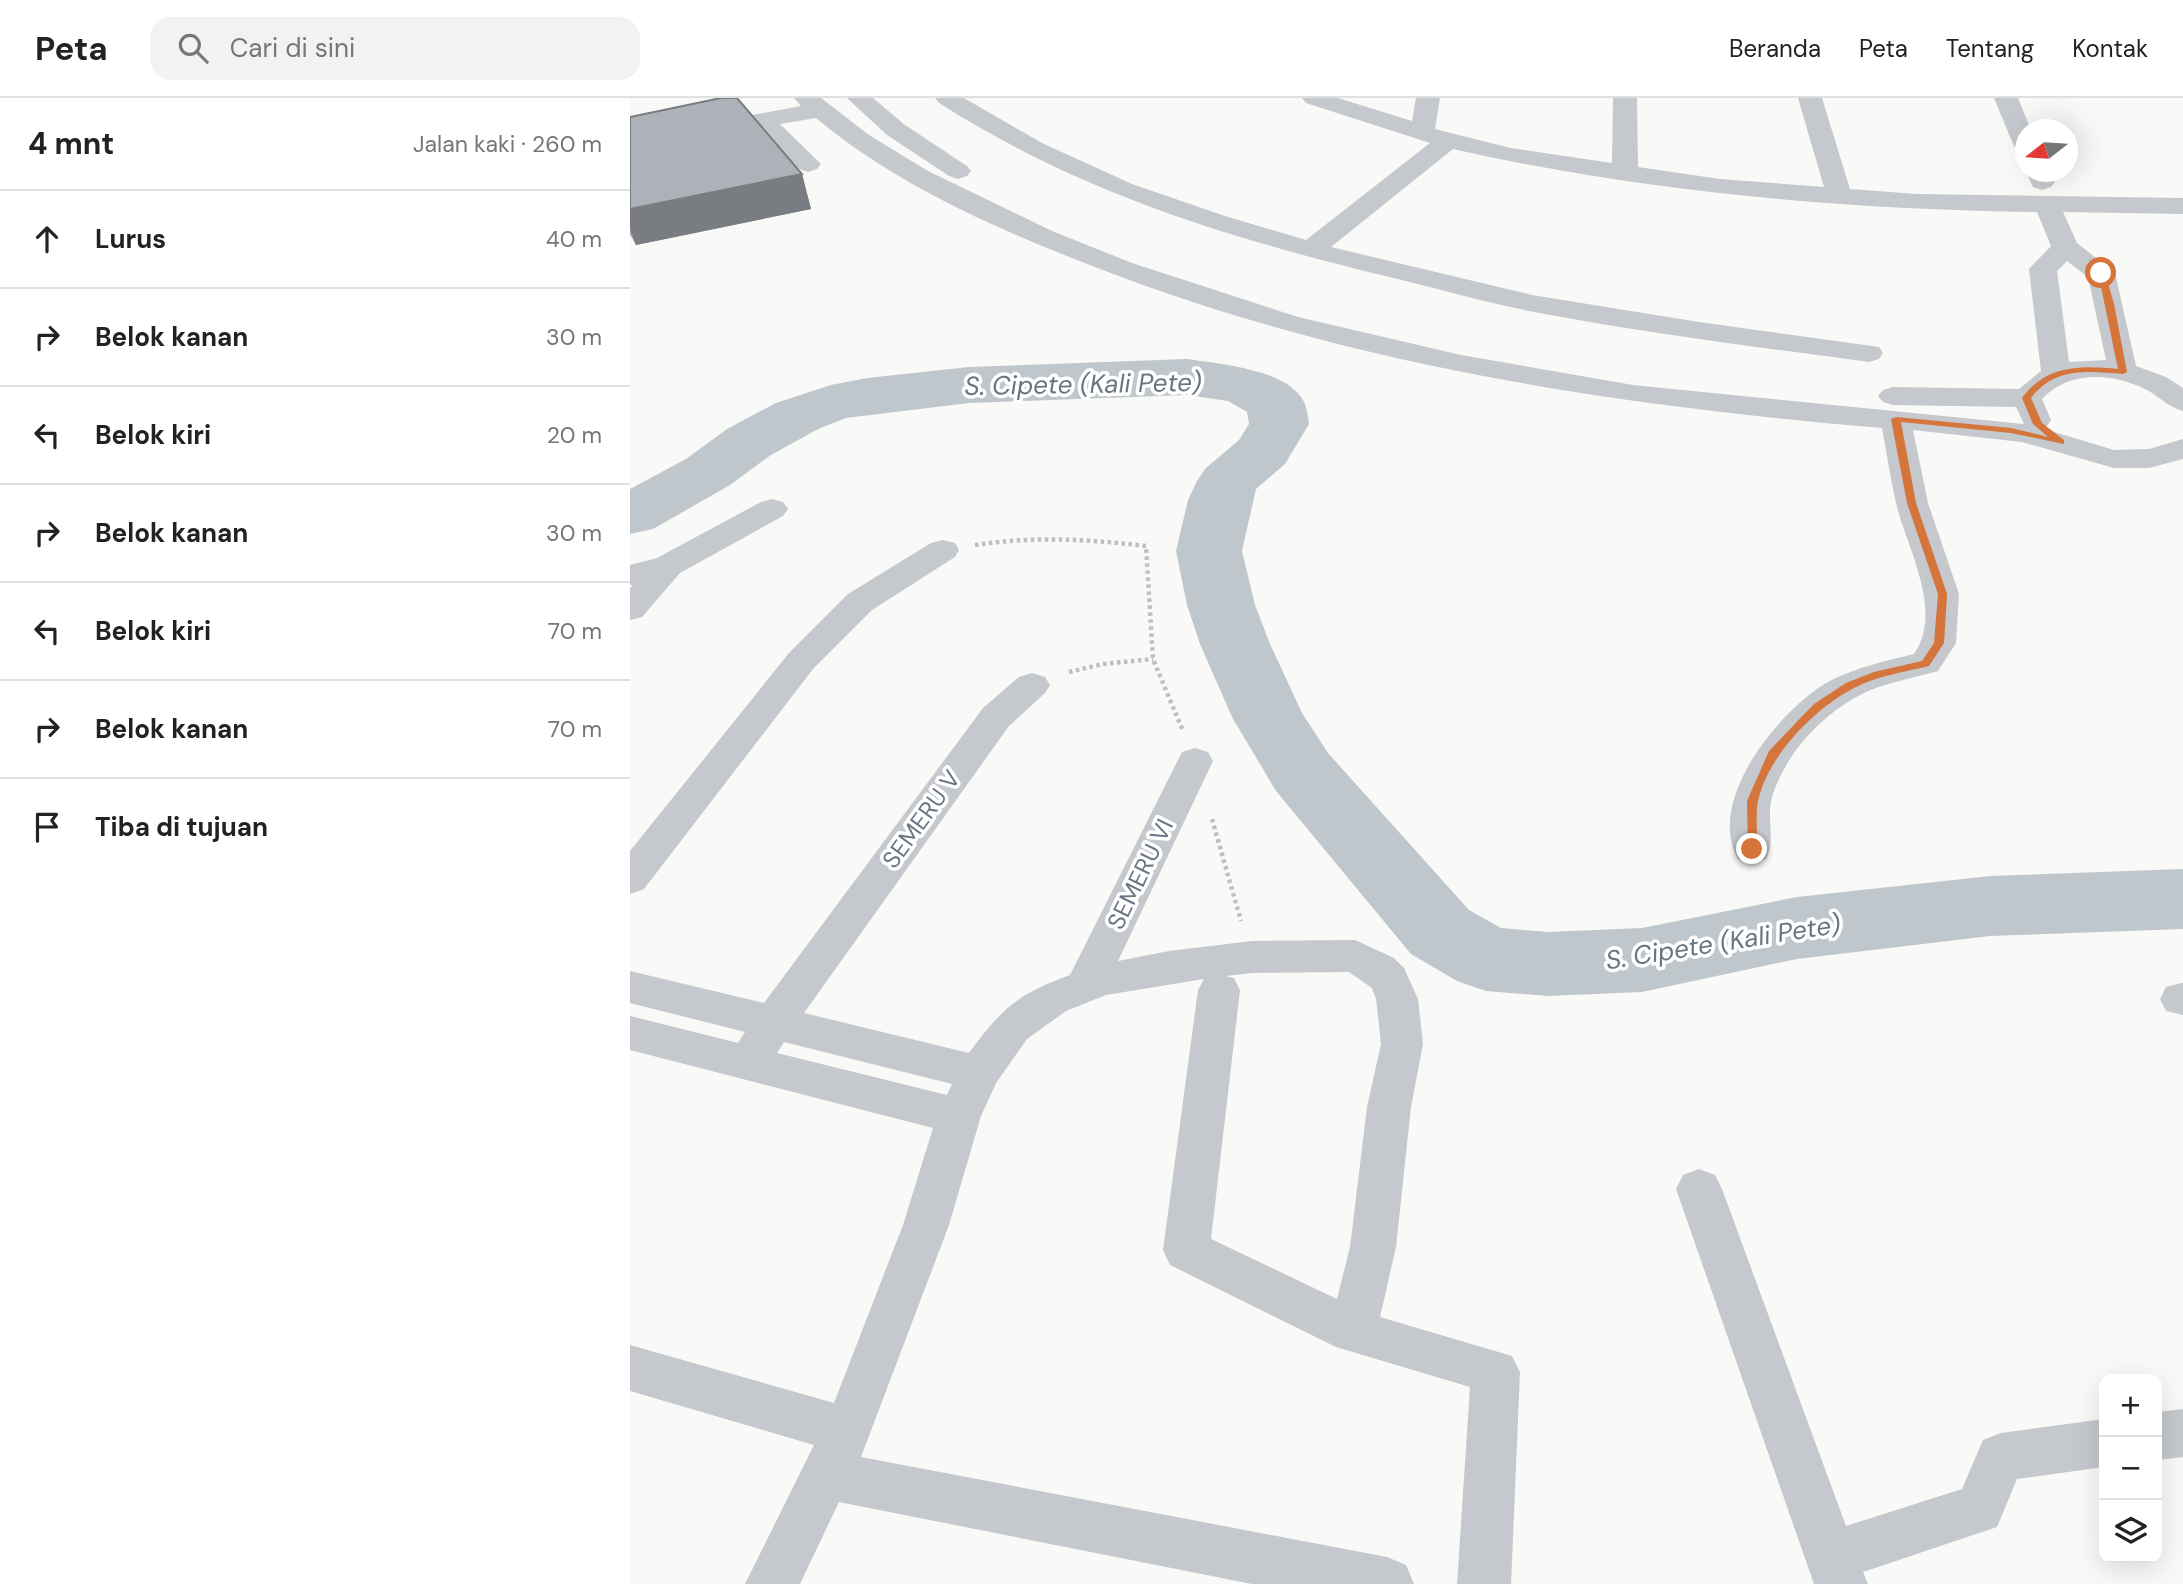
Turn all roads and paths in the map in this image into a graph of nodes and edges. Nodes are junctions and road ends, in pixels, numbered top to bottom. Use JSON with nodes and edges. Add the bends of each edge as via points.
{"nodes":[{"id":1,"x":859,"y":98,"type":"edge"},
{"id":2,"x":947,"y":98,"type":"edge"},
{"id":3,"x":1314,"y":98,"type":"edge"},
{"id":4,"x":1428,"y":98,"type":"edge"},
{"id":5,"x":1625,"y":98,"type":"edge"},
{"id":6,"x":1810,"y":98,"type":"edge"},
{"id":7,"x":2006,"y":98,"type":"edge"},
{"id":8,"x":813,"y":104,"type":"edge"},
{"id":9,"x":2015,"y":120,"type":"edge"},
{"id":10,"x":1422,"y":132,"type":"junction"},
{"id":11,"x":1448,"y":141,"type":"junction"},
{"id":12,"x":808,"y":164,"type":"dead end"},
{"id":13,"x":1625,"y":174,"type":"junction"},
{"id":14,"x":2042,"y":186,"type":"edge"},
{"id":15,"x":1839,"y":197,"type":"junction"},
{"id":16,"x":2183,"y":206,"type":"edge"},
{"id":17,"x":2065,"y":247,"type":"junction"},
{"id":18,"x":1311,"y":250,"type":"junction"},
{"id":19,"x":1869,"y":353,"type":"dead end"},
{"id":20,"x":2123,"y":372,"type":"junction"},
{"id":21,"x":2056,"y":373,"type":"junction"},
{"id":22,"x":2170,"y":385,"type":"edge"},
{"id":23,"x":2026,"y":398,"type":"junction"},
{"id":24,"x":2183,"y":402,"type":"edge"},
{"id":25,"x":1896,"y":419,"type":"junction"},
{"id":26,"x":2061,"y":442,"type":"junction"},
{"id":27,"x":2183,"y":448,"type":"edge"},
{"id":28,"x":772,"y":509,"type":"dead end"},
{"id":29,"x":1146,"y":546,"type":"dead end"},
{"id":30,"x":943,"y":550,"type":"joint"},
{"id":31,"x":668,"y":566,"type":"junction"},
{"id":32,"x":630,"y":575,"type":"edge"},
{"id":33,"x":630,"y":609,"type":"edge"},
{"id":34,"x":1153,"y":659,"type":"dead end"},
{"id":35,"x":1032,"y":685,"type":"joint"},
{"id":36,"x":1195,"y":761,"type":"dead end"},
{"id":37,"x":1752,"y":849,"type":"dead end"},
{"id":38,"x":630,"y":879,"type":"edge"},
{"id":39,"x":1085,"y":986,"type":"junction"},
{"id":40,"x":630,"y":987,"type":"edge"},
{"id":41,"x":1219,"y":990,"type":"dead end"},
{"id":42,"x":774,"y":1022,"type":"junction"},
{"id":43,"x":630,"y":1033,"type":"edge"},
{"id":44,"x":748,"y":1063,"type":"junction"},
{"id":45,"x":979,"y":1073,"type":"junction"},
{"id":46,"x":959,"y":1116,"type":"junction"},
{"id":47,"x":1699,"y":1189,"type":"dead end"},
{"id":48,"x":1353,"y":1331,"type":"junction"},
{"id":49,"x":630,"y":1368,"type":"edge"},
{"id":50,"x":848,"y":1431,"type":"junction"},
{"id":51,"x":2183,"y":1433,"type":"edge"},
{"id":52,"x":2162,"y":1435,"type":"edge"},
{"id":53,"x":2099,"y":1444,"type":"edge"},
{"id":54,"x":826,"y":1475,"type":"junction"},
{"id":55,"x":1837,"y":1570,"type":"edge"},
{"id":56,"x":772,"y":1584,"type":"edge"},
{"id":57,"x":1387,"y":1584,"type":"edge"},
{"id":58,"x":1484,"y":1584,"type":"edge"}],
"edges":[{"from":1,"to":23,"type":"street","via":[[896,130],[959,172],[1036,213],[1125,252],[1343,321],[1602,371],[1717,384],[1884,396]]},
{"from":2,"to":18,"type":"street","via":[[1033,149],[1102,182],[1228,227]]},
{"from":3,"to":10,"type":"street"},
{"from":4,"to":10,"type":"street"},
{"from":5,"to":13,"type":"street"},
{"from":6,"to":15,"type":"street"},
{"from":7,"to":9,"type":"street"},
{"from":8,"to":12,"type":"street","via":[[751,114]]},
{"from":8,"to":25,"type":"street","via":[[894,162],[986,212],[1099,261],[1230,305],[1378,345],[1541,378],[1715,403]]},
{"from":10,"to":11,"type":"street"},
{"from":11,"to":13,"type":"street"},
{"from":11,"to":18,"type":"street"},
{"from":13,"to":15,"type":"street"},
{"from":14,"to":15,"type":"street","via":[[1917,202]]},
{"from":14,"to":16,"type":"street"},
{"from":14,"to":17,"type":"street"},
{"from":17,"to":20,"type":"street","via":[[2101,273]]},
{"from":17,"to":21,"type":"street","via":[[2043,269]]},
{"from":18,"to":19,"type":"street","via":[[1532,303]]},
{"from":20,"to":21,"type":"street","via":[[2087,368]]},
{"from":20,"to":22,"type":"street"},
{"from":21,"to":23,"type":"street"},
{"from":22,"to":24,"type":"street"},
{"from":23,"to":26,"type":"street","via":[[2038,424]]},
{"from":25,"to":26,"type":"street","via":[[2011,430]]},
{"from":25,"to":37,"type":"street","via":[[1912,503],[1942,594],[1939,643],[1926,663],[1850,685],[1818,706],[1773,754],[1752,801]]},
{"from":26,"to":27,"type":"street","via":[[2093,455],[2129,460],[2162,457]]},
{"from":28,"to":31,"type":"street"},
{"from":29,"to":30,"type":"path","via":[[1031,536]]},
{"from":30,"to":38,"type":"street","via":[[860,602],[801,661]]},
{"from":31,"to":32,"type":"street"},
{"from":31,"to":33,"type":"street"},
{"from":34,"to":35,"type":"path","via":[[1103,664]]},
{"from":35,"to":42,"type":"street","name":"SEMERU V","via":[[996,717]]},
{"from":36,"to":39,"type":"street","name":"SEMERU VI"},
{"from":39,"to":45,"type":"street","via":[[1051,999],[1012,1027]]},
{"from":39,"to":48,"type":"street","via":[[1170,967],[1252,957],[1355,957],[1389,979],[1397,999],[1402,1044],[1373,1247]]},
{"from":40,"to":42,"type":"street"},
{"from":41,"to":48,"type":"street","via":[[1185,1250]]},
{"from":42,"to":44,"type":"street","name":"SEMERU V"},
{"from":42,"to":45,"type":"street"},
{"from":43,"to":44,"type":"street"},
{"from":44,"to":46,"type":"street"},
{"from":45,"to":46,"type":"street"},
{"from":46,"to":50,"type":"street","via":[[926,1225]]},
{"from":47,"to":55,"type":"street"},
{"from":48,"to":58,"type":"street","via":[[1495,1372]]},
{"from":49,"to":50,"type":"street"},
{"from":50,"to":54,"type":"street"},
{"from":51,"to":52,"type":"street"},
{"from":53,"to":55,"type":"street","via":[[2001,1457],[1979,1509]]},
{"from":54,"to":56,"type":"street"},
{"from":54,"to":57,"type":"street"}]}
